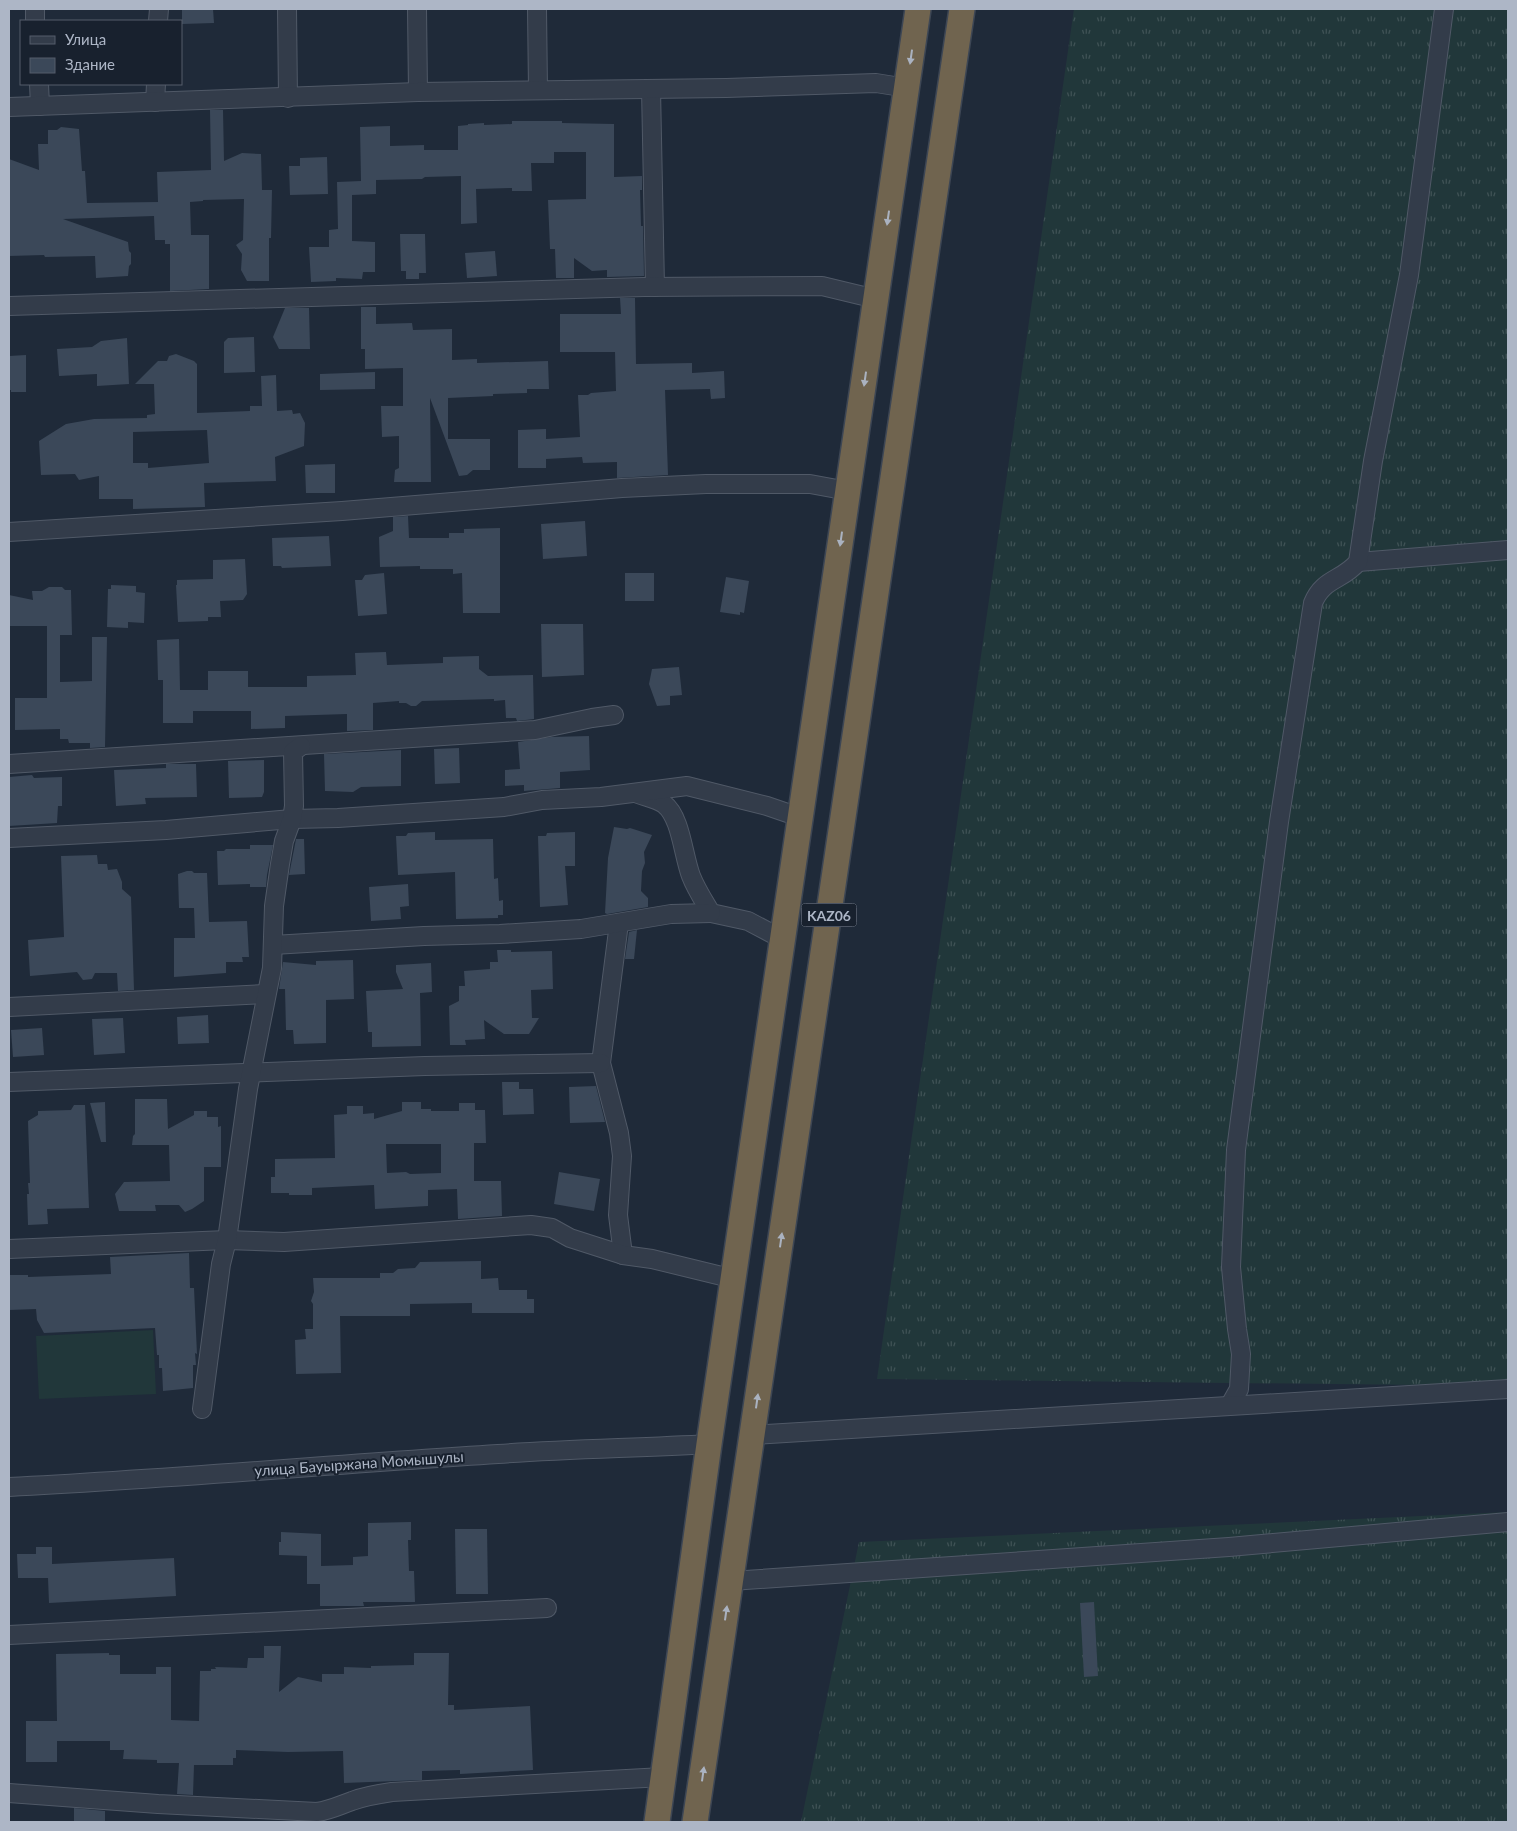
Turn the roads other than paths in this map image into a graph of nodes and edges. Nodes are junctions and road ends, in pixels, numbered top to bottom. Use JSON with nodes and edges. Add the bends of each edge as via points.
{"nodes":[{"id":1,"x":286,"y":9,"type":"edge"},
{"id":2,"x":417,"y":9,"type":"edge"},
{"id":3,"x":537,"y":9,"type":"edge"},
{"id":4,"x":918,"y":9,"type":"edge"},
{"id":5,"x":962,"y":9,"type":"edge"},
{"id":6,"x":1444,"y":9,"type":"edge"},
{"id":7,"x":39,"y":85,"type":"edge"},
{"id":8,"x":156,"y":85,"type":"edge"},
{"id":9,"x":907,"y":88,"type":"junction"},
{"id":10,"x":538,"y":90,"type":"junction"},
{"id":11,"x":651,"y":90,"type":"junction"},
{"id":12,"x":418,"y":92,"type":"junction"},
{"id":13,"x":288,"y":98,"type":"junction"},
{"id":14,"x":155,"y":102,"type":"junction"},
{"id":15,"x":9,"y":106,"type":"edge"},
{"id":16,"x":40,"y":106,"type":"junction"},
{"id":17,"x":655,"y":287,"type":"junction"},
{"id":18,"x":876,"y":299,"type":"junction"},
{"id":19,"x":9,"y":306,"type":"edge"},
{"id":20,"x":848,"y":491,"type":"junction"},
{"id":21,"x":9,"y":532,"type":"edge"},
{"id":22,"x":1508,"y":550,"type":"edge"},
{"id":23,"x":1358,"y":562,"type":"junction"},
{"id":24,"x":614,"y":715,"type":"dead end"},
{"id":25,"x":301,"y":746,"type":"junction"},
{"id":26,"x":9,"y":764,"type":"edge"},
{"id":27,"x":636,"y":793,"type":"junction"},
{"id":28,"x":802,"y":818,"type":"junction"},
{"id":29,"x":292,"y":819,"type":"junction"},
{"id":30,"x":9,"y":838,"type":"edge"},
{"id":31,"x":711,"y":913,"type":"junction"},
{"id":32,"x":619,"y":923,"type":"junction"},
{"id":33,"x":784,"y":940,"type":"junction"},
{"id":34,"x":273,"y":946,"type":"junction"},
{"id":35,"x":266,"y":994,"type":"junction"},
{"id":36,"x":9,"y":1007,"type":"edge"},
{"id":37,"x":601,"y":1063,"type":"junction"},
{"id":38,"x":250,"y":1074,"type":"junction"},
{"id":39,"x":9,"y":1082,"type":"edge"},
{"id":40,"x":227,"y":1240,"type":"junction"},
{"id":41,"x":9,"y":1249,"type":"edge"},
{"id":42,"x":623,"y":1255,"type":"junction"},
{"id":43,"x":734,"y":1279,"type":"junction"},
{"id":44,"x":1508,"y":1388,"type":"edge"},
{"id":45,"x":1230,"y":1405,"type":"junction"},
{"id":46,"x":202,"y":1409,"type":"dead end"},
{"id":47,"x":752,"y":1435,"type":"junction"},
{"id":48,"x":709,"y":1444,"type":"junction"},
{"id":49,"x":9,"y":1487,"type":"edge"},
{"id":50,"x":1508,"y":1522,"type":"edge"},
{"id":51,"x":731,"y":1581,"type":"junction"},
{"id":52,"x":548,"y":1608,"type":"dead end"},
{"id":53,"x":9,"y":1636,"type":"edge"},
{"id":54,"x":663,"y":1777,"type":"junction"},
{"id":55,"x":9,"y":1793,"type":"edge"},
{"id":56,"x":657,"y":1822,"type":"edge"},
{"id":57,"x":696,"y":1822,"type":"edge"}],
"edges":[{"from":1,"to":13,"type":"street"},
{"from":2,"to":12,"type":"street"},
{"from":3,"to":10,"type":"street"},
{"from":4,"to":9,"type":"highway","number":"KАZ06","one_way":true},
{"from":47,"to":5,"type":"highway","number":"KАZ06","one_way":true},
{"from":6,"to":23,"type":"street","via":[[1409,275]]},
{"from":7,"to":16,"type":"street"},
{"from":8,"to":14,"type":"street"},
{"from":9,"to":11,"type":"street","via":[[876,83]]},
{"from":9,"to":18,"type":"highway","number":"KАZ06","one_way":true},
{"from":10,"to":11,"type":"street"},
{"from":10,"to":12,"type":"street"},
{"from":11,"to":17,"type":"street"},
{"from":12,"to":13,"type":"street"},
{"from":13,"to":14,"type":"street"},
{"from":14,"to":16,"type":"street"},
{"from":15,"to":16,"type":"street"},
{"from":17,"to":18,"type":"street","via":[[822,286]]},
{"from":17,"to":19,"type":"street"},
{"from":18,"to":20,"type":"highway","number":"KАZ06","one_way":true},
{"from":20,"to":21,"type":"street","via":[[803,484],[622,488],[342,511]]},
{"from":20,"to":28,"type":"highway","number":"KАZ06","one_way":true},
{"from":22,"to":23,"type":"street"},
{"from":23,"to":45,"type":"street","via":[[1322,587],[1313,603],[1294,716],[1236,1150],[1230,1267],[1241,1354],[1239,1389]]},
{"from":24,"to":25,"type":"street","via":[[535,730]]},
{"from":25,"to":26,"type":"street"},
{"from":25,"to":29,"type":"street","via":[[293,752]]},
{"from":27,"to":28,"type":"street","via":[[687,786]]},
{"from":27,"to":29,"type":"street","via":[[542,800],[494,808]]},
{"from":27,"to":31,"type":"street","via":[[664,804],[673,816],[692,878]]},
{"from":28,"to":33,"type":"highway","number":"KАZ06"},
{"from":29,"to":30,"type":"street","via":[[166,830]]},
{"from":29,"to":34,"type":"street","via":[[280,864]]},
{"from":31,"to":32,"type":"street","via":[[671,914]]},
{"from":31,"to":33,"type":"street","via":[[748,921]]},
{"from":32,"to":34,"type":"street","via":[[500,934]]},
{"from":32,"to":37,"type":"street"},
{"from":33,"to":43,"type":"highway","number":"KАZ06"},
{"from":34,"to":35,"type":"street"},
{"from":35,"to":36,"type":"street"},
{"from":35,"to":38,"type":"street"},
{"from":37,"to":38,"type":"street","via":[[425,1066]]},
{"from":37,"to":42,"type":"street","via":[[622,1156],[618,1214]]},
{"from":38,"to":39,"type":"street"},
{"from":38,"to":40,"type":"street"},
{"from":40,"to":41,"type":"street"},
{"from":40,"to":42,"type":"street","via":[[284,1242],[531,1226],[552,1228],[570,1238]]},
{"from":40,"to":46,"type":"street"},
{"from":42,"to":43,"type":"street"},
{"from":43,"to":48,"type":"highway","number":"KАZ06"},
{"from":44,"to":45,"type":"street"},
{"from":45,"to":47,"type":"street"},
{"from":47,"to":51,"type":"highway","number":"KАZ06"},
{"from":48,"to":49,"type":"street","name":"улица Бауыржана Момышулы","via":[[500,1453],[130,1482]]},
{"from":48,"to":54,"type":"highway","number":"KАZ06"},
{"from":50,"to":51,"type":"street","via":[[1229,1547]]},
{"from":57,"to":51,"type":"highway","number":"KАZ06","one_way":true},
{"from":52,"to":53,"type":"street"},
{"from":54,"to":55,"type":"street","via":[[392,1792],[370,1795],[333,1810],[318,1812]]},
{"from":54,"to":56,"type":"highway","number":"KАZ06"}]}
